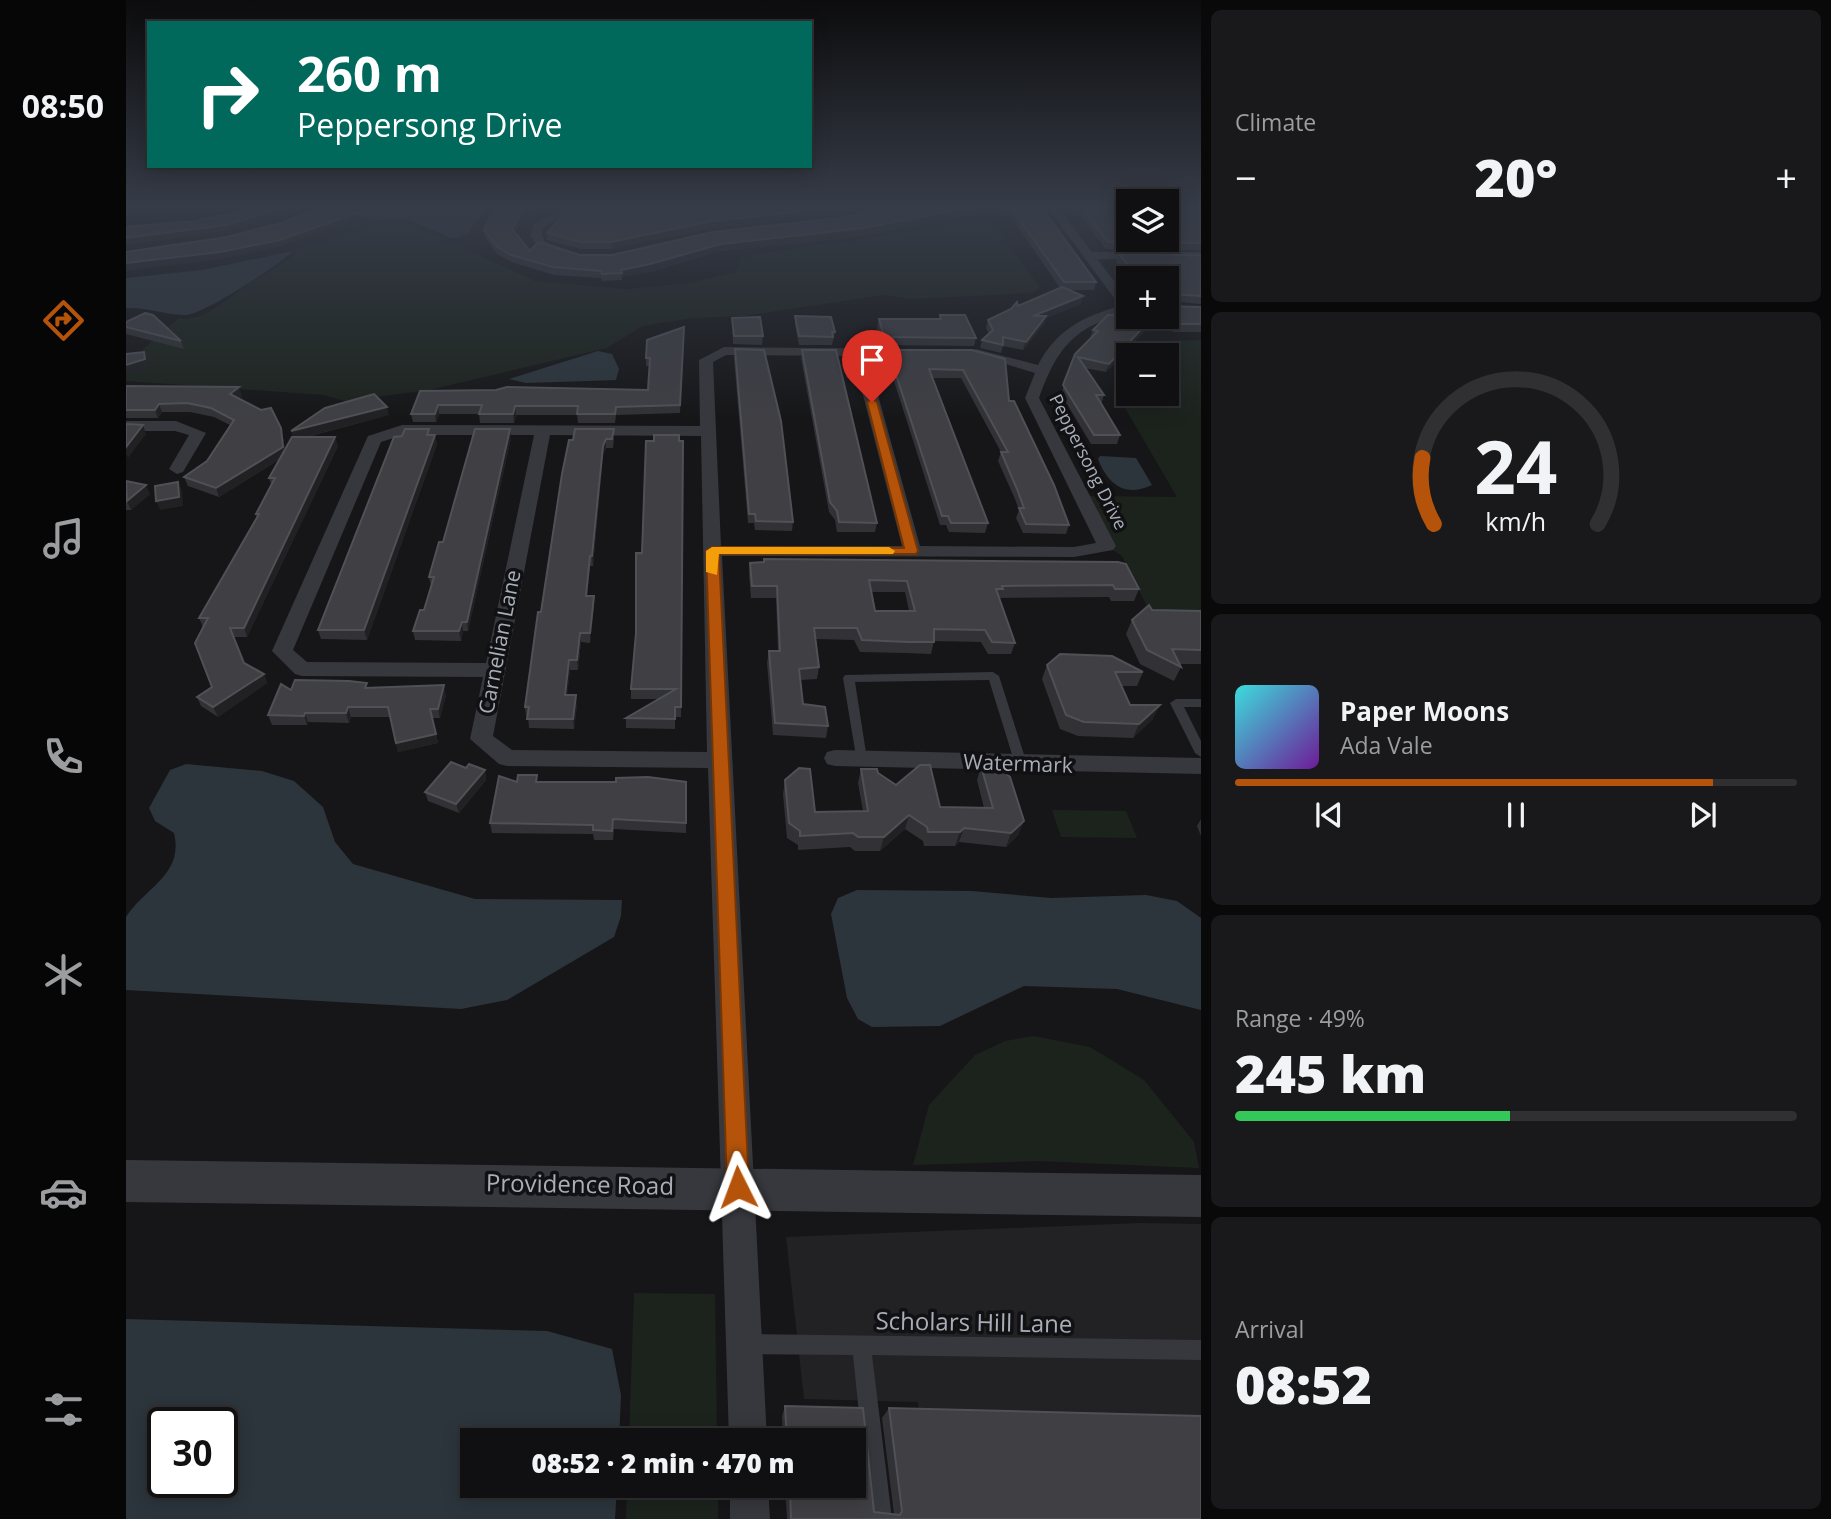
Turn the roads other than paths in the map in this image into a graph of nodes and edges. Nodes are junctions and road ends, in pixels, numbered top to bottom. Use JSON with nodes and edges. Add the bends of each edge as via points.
{"nodes":[{"id":1,"x":1116,"y":311,"type":"edge"},
{"id":2,"x":859,"y":352,"type":"junction"},
{"id":3,"x":1041,"y":370,"type":"junction"},
{"id":4,"x":126,"y":426,"type":"edge"},
{"id":5,"x":543,"y":430,"type":"junction"},
{"id":6,"x":708,"y":431,"type":"junction"},
{"id":7,"x":177,"y":469,"type":"dead end"},
{"id":8,"x":712,"y":551,"type":"junction"},
{"id":9,"x":912,"y":551,"type":"junction"},
{"id":10,"x":493,"y":670,"type":"junction"},
{"id":11,"x":1201,"y":703,"type":"edge"},
{"id":12,"x":1201,"y":753,"type":"edge"},
{"id":13,"x":835,"y":758,"type":"dead end"},
{"id":14,"x":861,"y":759,"type":"junction"},
{"id":15,"x":719,"y":760,"type":"junction"},
{"id":16,"x":1021,"y":764,"type":"junction"},
{"id":17,"x":1201,"y":766,"type":"edge"},
{"id":18,"x":126,"y":1181,"type":"edge"},
{"id":19,"x":738,"y":1187,"type":"junction"},
{"id":20,"x":1201,"y":1196,"type":"edge"},
{"id":21,"x":746,"y":1344,"type":"junction"},
{"id":22,"x":861,"y":1345,"type":"junction"},
{"id":23,"x":1201,"y":1350,"type":"edge"},
{"id":24,"x":748,"y":1428,"type":"edge"},
{"id":25,"x":749,"y":1498,"type":"edge"},
{"id":26,"x":750,"y":1519,"type":"edge"},
{"id":27,"x":881,"y":1519,"type":"edge"}],
"edges":[{"from":1,"to":3,"type":"street","name":"Peppersong Drive","via":[[1064,334]]},
{"from":2,"to":3,"type":"street","via":[[971,352]]},
{"from":2,"to":6,"type":"street","via":[[724,351],[706,360]]},
{"from":2,"to":9,"type":"street"},
{"from":3,"to":9,"type":"street","name":"Peppersong Drive","via":[[1032,397],[1107,546],[1074,552]]},
{"from":4,"to":7,"type":"street","via":[[176,426],[198,433]]},
{"from":5,"to":6,"type":"street"},
{"from":5,"to":10,"type":"street","name":"Carnelian Lane"},
{"from":5,"to":10,"type":"street","via":[[402,430],[374,439],[282,650],[302,668]]},
{"from":6,"to":8,"type":"street"},
{"from":8,"to":9,"type":"street","name":"Peppersong Drive"},
{"from":8,"to":15,"type":"street"},
{"from":10,"to":15,"type":"street","name":"Carnelian Lane","via":[[481,739],[508,758]]},
{"from":11,"to":12,"type":"lane","via":[[1176,703]]},
{"from":13,"to":14,"type":"street","name":"Watermark"},
{"from":14,"to":16,"type":"street","name":"Watermark"},
{"from":14,"to":16,"type":"lane","via":[[849,678],[993,677]]},
{"from":15,"to":19,"type":"street"},
{"from":16,"to":17,"type":"street","name":"Watermark"},
{"from":18,"to":19,"type":"street","name":"Providence Road"},
{"from":19,"to":20,"type":"street","name":"Providence Road"},
{"from":19,"to":21,"type":"street"},
{"from":21,"to":22,"type":"lane","name":"Scholars Hill Lane"},
{"from":21,"to":24,"type":"street"},
{"from":22,"to":23,"type":"lane","name":"Scholars Hill Lane"},
{"from":22,"to":27,"type":"lane"},
{"from":25,"to":26,"type":"street"}]}
